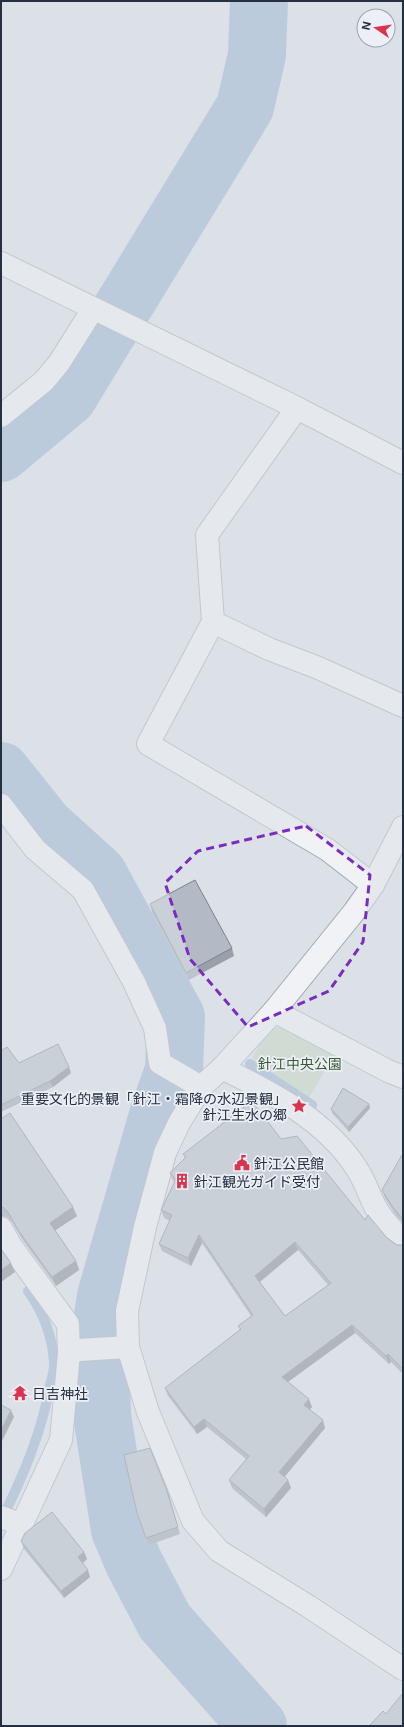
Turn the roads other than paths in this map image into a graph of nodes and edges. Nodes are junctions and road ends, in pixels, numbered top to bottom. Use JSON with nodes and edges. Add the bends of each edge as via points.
{"nodes":[{"id":1,"x":1,"y":263,"type":"edge"},
{"id":2,"x":96,"y":311,"type":"junction"},
{"id":3,"x":297,"y":408,"type":"junction"},
{"id":4,"x":1,"y":416,"type":"edge"},
{"id":5,"x":403,"y":463,"type":"edge"},
{"id":6,"x":213,"y":622,"type":"junction"},
{"id":7,"x":403,"y":706,"type":"edge"},
{"id":8,"x":3,"y":811,"type":"edge"},
{"id":9,"x":403,"y":827,"type":"edge"},
{"id":10,"x":373,"y":885,"type":"junction"},
{"id":11,"x":274,"y":1011,"type":"junction"},
{"id":12,"x":222,"y":1068,"type":"junction"},
{"id":13,"x":184,"y":1077,"type":"junction"},
{"id":14,"x":403,"y":1077,"type":"edge"},
{"id":15,"x":1,"y":1228,"type":"edge"},
{"id":16,"x":403,"y":1241,"type":"edge"},
{"id":17,"x":124,"y":1347,"type":"junction"},
{"id":18,"x":74,"y":1351,"type":"junction"},
{"id":19,"x":10,"y":1520,"type":"edge"},
{"id":20,"x":1,"y":1569,"type":"edge"},
{"id":21,"x":403,"y":1669,"type":"edge"}],
"edges":[{"from":1,"to":2,"type":"street"},
{"from":2,"to":3,"type":"street"},
{"from":2,"to":4,"type":"street","via":[[44,381]]},
{"from":3,"to":5,"type":"street"},
{"from":3,"to":6,"type":"street","via":[[206,534]]},
{"from":6,"to":7,"type":"street","via":[[269,649]]},
{"from":6,"to":10,"type":"street","via":[[148,744],[328,850]]},
{"from":8,"to":13,"type":"street","via":[[35,849],[83,890],[134,982],[155,1028],[160,1063]]},
{"from":9,"to":10,"type":"street"},
{"from":10,"to":11,"type":"street"},
{"from":11,"to":12,"type":"street"},
{"from":11,"to":14,"type":"street"},
{"from":12,"to":13,"type":"street"},
{"from":12,"to":16,"type":"street","via":[[304,1114],[338,1145],[357,1169],[376,1209]]},
{"from":13,"to":17,"type":"street","via":[[179,1122],[165,1153],[145,1227],[127,1311]]},
{"from":15,"to":18,"type":"street","via":[[11,1246],[68,1324]]},
{"from":17,"to":18,"type":"street"},
{"from":17,"to":21,"type":"street","via":[[193,1521],[219,1551]]},
{"from":18,"to":19,"type":"street","via":[[61,1440]]},
{"from":19,"to":20,"type":"street"}]}
